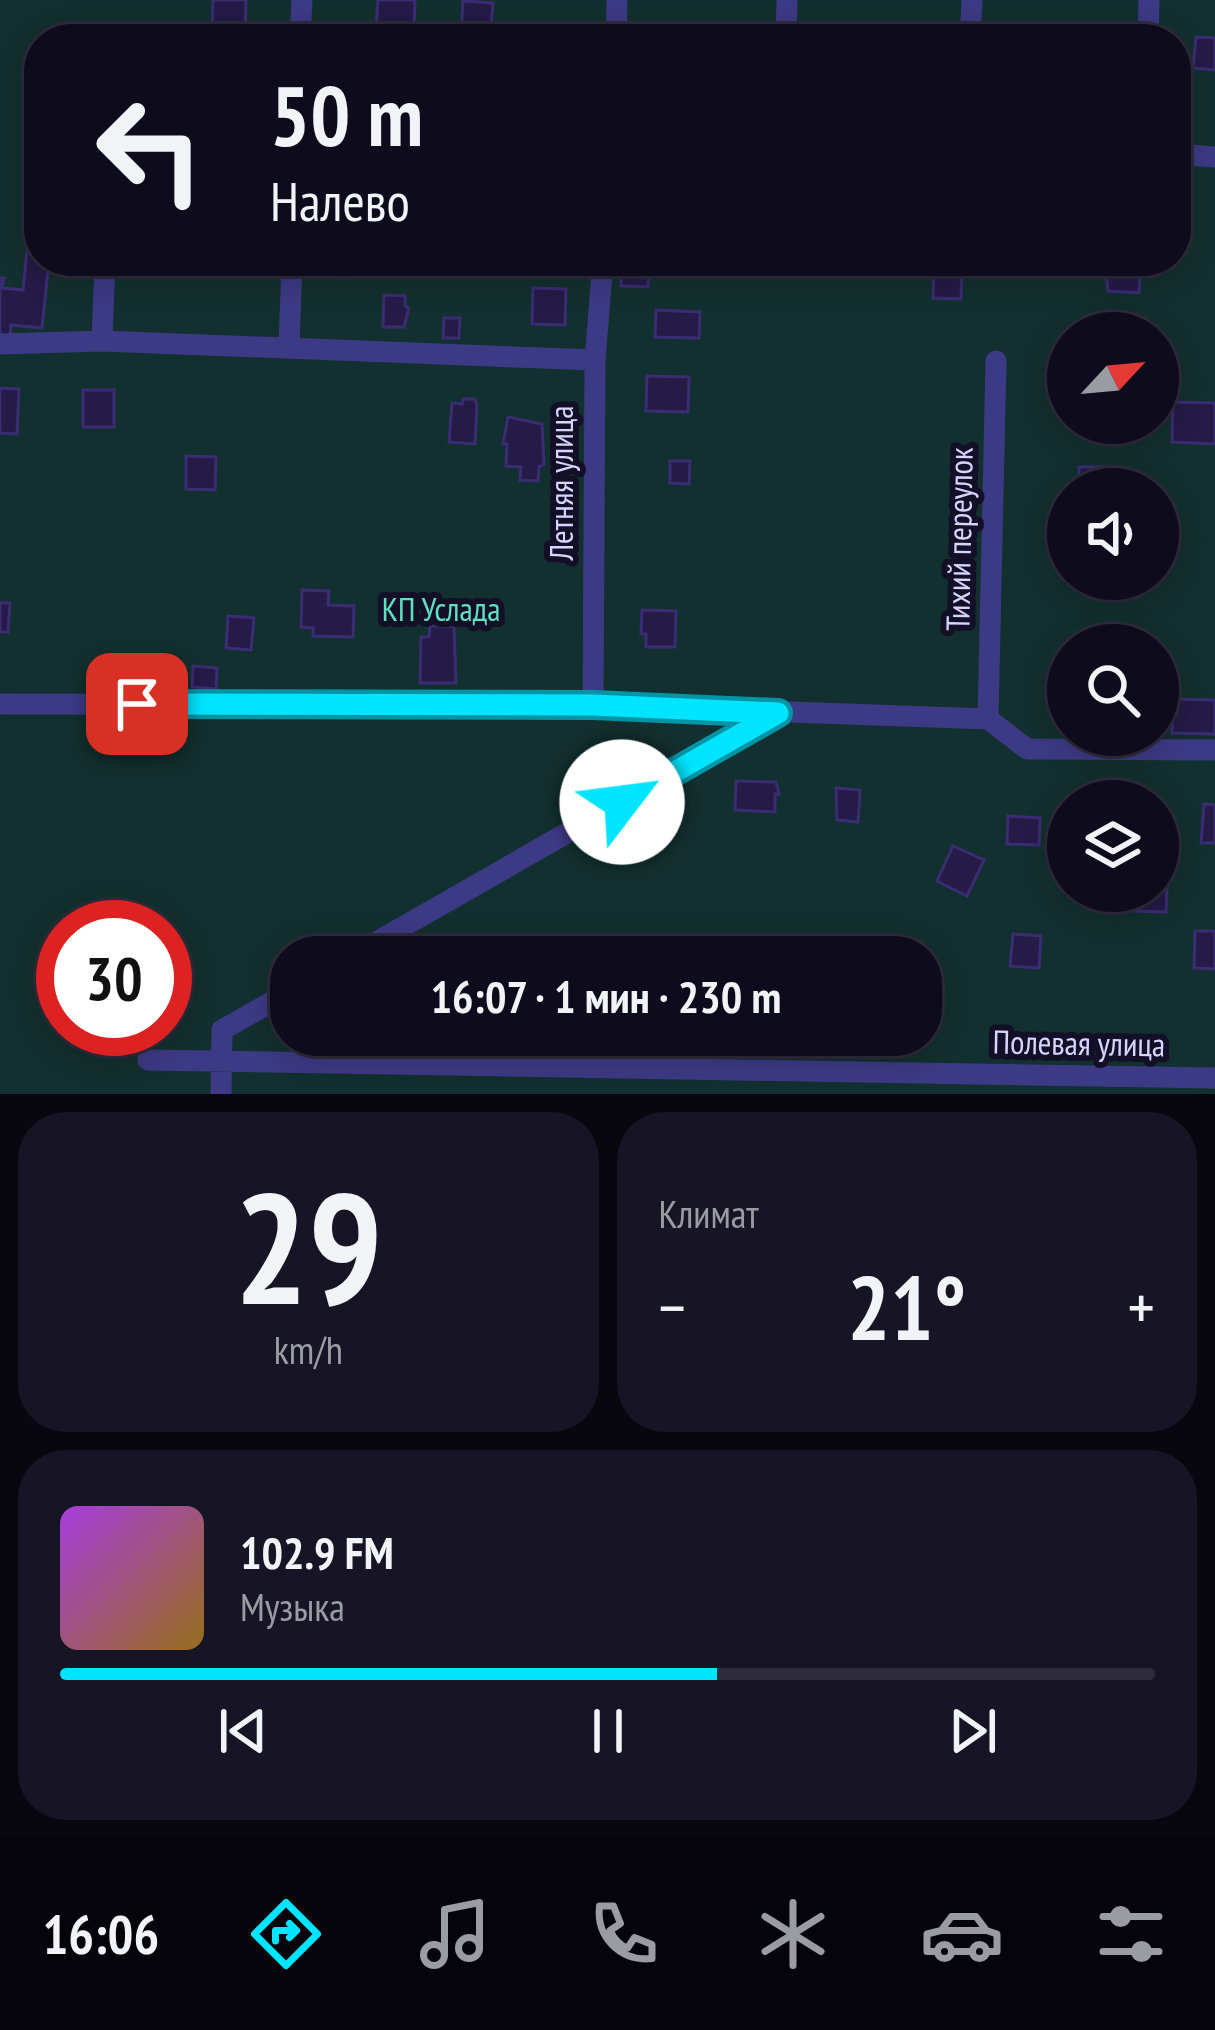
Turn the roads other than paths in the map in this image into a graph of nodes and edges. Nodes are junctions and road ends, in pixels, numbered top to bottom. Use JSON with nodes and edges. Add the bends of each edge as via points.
{"nodes":[{"id":1,"x":104,"y":276,"type":"edge"},
{"id":2,"x":291,"y":276,"type":"edge"},
{"id":3,"x":602,"y":276,"type":"edge"},
{"id":4,"x":102,"y":340,"type":"junction"},
{"id":5,"x":0,"y":344,"type":"edge"},
{"id":6,"x":289,"y":348,"type":"junction"},
{"id":7,"x":595,"y":360,"type":"junction"},
{"id":8,"x":996,"y":361,"type":"dead end"},
{"id":9,"x":0,"y":704,"type":"edge"},
{"id":10,"x":593,"y":705,"type":"junction"},
{"id":11,"x":778,"y":713,"type":"junction"},
{"id":12,"x":988,"y":719,"type":"junction"},
{"id":13,"x":1215,"y":750,"type":"edge"},
{"id":14,"x":387,"y":936,"type":"edge"},
{"id":15,"x":270,"y":1003,"type":"edge"},
{"id":16,"x":148,"y":1060,"type":"dead end"},
{"id":17,"x":221,"y":1062,"type":"junction"},
{"id":18,"x":1215,"y":1078,"type":"edge"},
{"id":19,"x":221,"y":1094,"type":"edge"}],
"edges":[{"from":1,"to":4,"type":"street"},
{"from":2,"to":6,"type":"street"},
{"from":3,"to":7,"type":"street","name":"Летняя улица"},
{"from":4,"to":5,"type":"street"},
{"from":4,"to":6,"type":"street"},
{"from":6,"to":7,"type":"street"},
{"from":7,"to":10,"type":"street","name":"Летняя улица"},
{"from":8,"to":12,"type":"street","name":"Тихий переулок"},
{"from":9,"to":10,"type":"street"},
{"from":10,"to":11,"type":"street"},
{"from":11,"to":12,"type":"street"},
{"from":11,"to":14,"type":"street"},
{"from":12,"to":13,"type":"street","via":[[1028,748]]},
{"from":15,"to":17,"type":"street","via":[[222,1030]]},
{"from":16,"to":17,"type":"street","name":"Полевая улица"},
{"from":17,"to":18,"type":"street","name":"Полевая улица"},
{"from":17,"to":19,"type":"street"}]}
